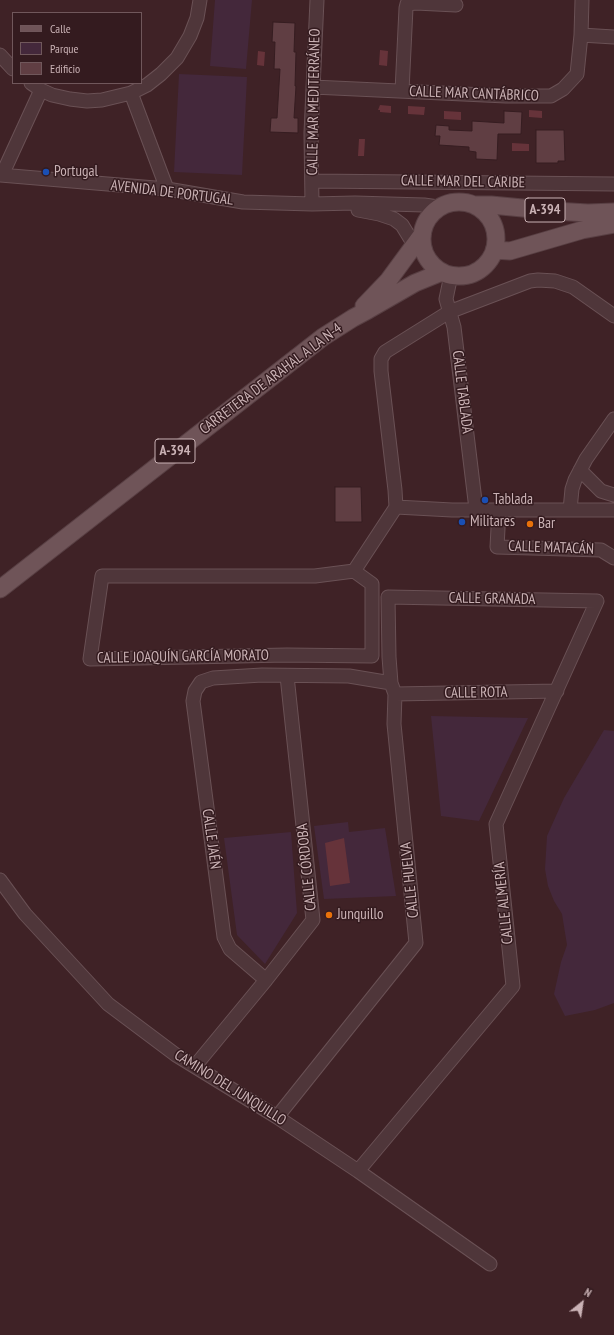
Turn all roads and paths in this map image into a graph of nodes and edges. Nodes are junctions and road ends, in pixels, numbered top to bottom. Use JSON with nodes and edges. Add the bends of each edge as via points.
{"nodes":[{"id":1,"x":200,"y":0,"type":"edge"},
{"id":2,"x":317,"y":0,"type":"edge"},
{"id":3,"x":582,"y":0,"type":"edge"},
{"id":4,"x":456,"y":5,"type":"dead end"},
{"id":5,"x":581,"y":35,"type":"junction"},
{"id":6,"x":614,"y":37,"type":"edge"},
{"id":7,"x":0,"y":55,"type":"edge"},
{"id":8,"x":12,"y":68,"type":"edge"},
{"id":9,"x":36,"y":87,"type":"edge"},
{"id":10,"x":313,"y":87,"type":"junction"},
{"id":11,"x":402,"y":91,"type":"junction"},
{"id":12,"x":131,"y":93,"type":"junction"},
{"id":13,"x":1,"y":175,"type":"edge"},
{"id":14,"x":312,"y":181,"type":"junction"},
{"id":15,"x":614,"y":184,"type":"edge"},
{"id":16,"x":167,"y":189,"type":"junction"},
{"id":17,"x":316,"y":204,"type":"junction"},
{"id":18,"x":475,"y":205,"type":"junction"},
{"id":19,"x":438,"y":207,"type":"junction"},
{"id":20,"x":614,"y":212,"type":"edge"},
{"id":21,"x":614,"y":224,"type":"edge"},
{"id":22,"x":420,"y":242,"type":"junction"},
{"id":23,"x":494,"y":250,"type":"junction"},
{"id":24,"x":447,"y":274,"type":"junction"},
{"id":25,"x":449,"y":312,"type":"junction"},
{"id":26,"x":614,"y":316,"type":"edge"},
{"id":27,"x":353,"y":318,"type":"junction"},
{"id":28,"x":614,"y":419,"type":"edge"},
{"id":29,"x":580,"y":470,"type":"junction"},
{"id":30,"x":614,"y":495,"type":"edge"},
{"id":31,"x":396,"y":507,"type":"junction"},
{"id":32,"x":476,"y":509,"type":"junction"},
{"id":33,"x":499,"y":510,"type":"junction"},
{"id":34,"x":570,"y":510,"type":"junction"},
{"id":35,"x":614,"y":510,"type":"edge"},
{"id":36,"x":614,"y":558,"type":"edge"},
{"id":37,"x":354,"y":571,"type":"junction"},
{"id":38,"x":0,"y":589,"type":"edge"},
{"id":39,"x":388,"y":596,"type":"joint"},
{"id":40,"x":597,"y":601,"type":"joint"},
{"id":41,"x":287,"y":676,"type":"junction"},
{"id":42,"x":201,"y":682,"type":"joint"},
{"id":43,"x":393,"y":689,"type":"junction"},
{"id":44,"x":557,"y":691,"type":"junction"},
{"id":45,"x":0,"y":880,"type":"edge"},
{"id":46,"x":266,"y":980,"type":"junction"},
{"id":47,"x":194,"y":1066,"type":"junction"},
{"id":48,"x":277,"y":1117,"type":"junction"},
{"id":49,"x":358,"y":1171,"type":"junction"},
{"id":50,"x":490,"y":1264,"type":"dead end"}],
"edges":[{"from":1,"to":12,"type":"street","via":[[190,36],[177,58],[161,74]]},
{"from":2,"to":10,"type":"street","name":"CALLE MAR MEDITERRÁNEO"},
{"from":3,"to":5,"type":"street","name":"CALLE MAR CANTÁBRICO"},
{"from":4,"to":11,"type":"street","via":[[407,4]]},
{"from":5,"to":6,"type":"street"},
{"from":5,"to":11,"type":"street","name":"CALLE MAR CANTÁBRICO","via":[[577,74],[563,89],[551,96]]},
{"from":7,"to":8,"type":"street"},
{"from":9,"to":12,"type":"street","via":[[52,95],[87,101]]},
{"from":9,"to":13,"type":"street"},
{"from":10,"to":11,"type":"street","name":"CALLE MAR CANTÁBRICO"},
{"from":10,"to":14,"type":"street","name":"CALLE MAR MEDITERRÁNEO"},
{"from":12,"to":16,"type":"street"},
{"from":13,"to":16,"type":"street","name":"AVENIDA DE PORTUGAL"},
{"from":14,"to":15,"type":"street","name":"CALLE MAR DEL CARIBE"},
{"from":14,"to":17,"type":"street","name":"CALLE MAR MEDITERRÁNEO"},
{"from":16,"to":17,"type":"street","name":"AVENIDA DE PORTUGAL","via":[[244,202]]},
{"from":17,"to":19,"type":"street","name":"AVENIDA DE PORTUGAL"},
{"from":17,"to":22,"type":"street","name":"AVENIDA DE PORTUGAL","via":[[379,214],[394,219],[402,225],[410,238]]},
{"from":18,"to":19,"type":"main road","number":"A-394","via":[[457,201]]},
{"from":18,"to":20,"type":"main road","number":"A-394","via":[[561,212]]},
{"from":18,"to":23,"type":"main road","via":[[484,211],[493,224],[496,240]]},
{"from":19,"to":22,"type":"main road","number":"A-394","via":[[426,220]]},
{"from":21,"to":23,"type":"main road","number":"A-394","via":[[582,230],[510,251]]},
{"from":22,"to":24,"type":"main road","via":[[429,261]]},
{"from":22,"to":27,"type":"main road","name":"CARRETERA DE ARAHAL A LA N-4","number":"A-394"},
{"from":23,"to":24,"type":"main road","number":"A-394","via":[[488,262],[478,271],[465,276]]},
{"from":24,"to":25,"type":"street","name":"CALLE TABLADA","via":[[446,299]]},
{"from":24,"to":27,"type":"main road","name":"CARRETERA DE ARAHAL A LA N-4","number":"A-394","via":[[415,283]]},
{"from":25,"to":26,"type":"street","via":[[519,284],[538,280],[573,287]]},
{"from":25,"to":31,"type":"street","via":[[385,352],[381,359]]},
{"from":25,"to":32,"type":"street","name":"CALLE TABLADA","via":[[454,327]]},
{"from":27,"to":38,"type":"main road","name":"CARRETERA DE ARAHAL A LA N-4","number":"A-394","via":[[323,337]]},
{"from":28,"to":29,"type":"street"},
{"from":29,"to":30,"type":"street","via":[[601,491]]},
{"from":29,"to":34,"type":"street","via":[[572,489]]},
{"from":31,"to":32,"type":"street"},
{"from":31,"to":37,"type":"street"},
{"from":32,"to":33,"type":"street"},
{"from":33,"to":34,"type":"street"},
{"from":33,"to":36,"type":"street","name":"CALLE MATACÁN","via":[[498,547],[601,550]]},
{"from":34,"to":35,"type":"street"},
{"from":37,"to":37,"type":"street","name":"CALLE JOAQUÍN GARCÍA MORATO","via":[[315,576],[102,576],[90,659],[372,656],[372,584]]},
{"from":39,"to":40,"type":"street","name":"CALLE GRANADA"},
{"from":39,"to":43,"type":"street","name":"CALLE HUELVA","via":[[388,657]]},
{"from":40,"to":44,"type":"street","name":"CALLE ALMERÍA"},
{"from":41,"to":42,"type":"street","name":"CALLE ROTA","via":[[213,678]]},
{"from":41,"to":43,"type":"street","name":"CALLE ROTA","via":[[349,676]]},
{"from":41,"to":46,"type":"street","name":"CALLE CÓRDOBA","via":[[313,920]]},
{"from":42,"to":46,"type":"street","name":"CALLE JAÉN","via":[[195,691],[193,701],[224,937],[230,949]]},
{"from":43,"to":44,"type":"street","name":"CALLE ROTA"},
{"from":43,"to":48,"type":"street","name":"CALLE HUELVA","via":[[394,724],[416,942]]},
{"from":44,"to":49,"type":"street","name":"CALLE ALMERÍA","via":[[496,824],[513,986]]},
{"from":45,"to":47,"type":"street","name":"CAMINO DEL JUNQUILLO","via":[[25,914],[108,1004]]},
{"from":46,"to":47,"type":"street","name":"CALLE CÓRDOBA"},
{"from":47,"to":48,"type":"street","name":"CAMINO DEL JUNQUILLO"},
{"from":48,"to":49,"type":"street","name":"CAMINO DEL JUNQUILLO"},
{"from":49,"to":50,"type":"street","name":"CAMINO DEL JUNQUILLO"}]}
